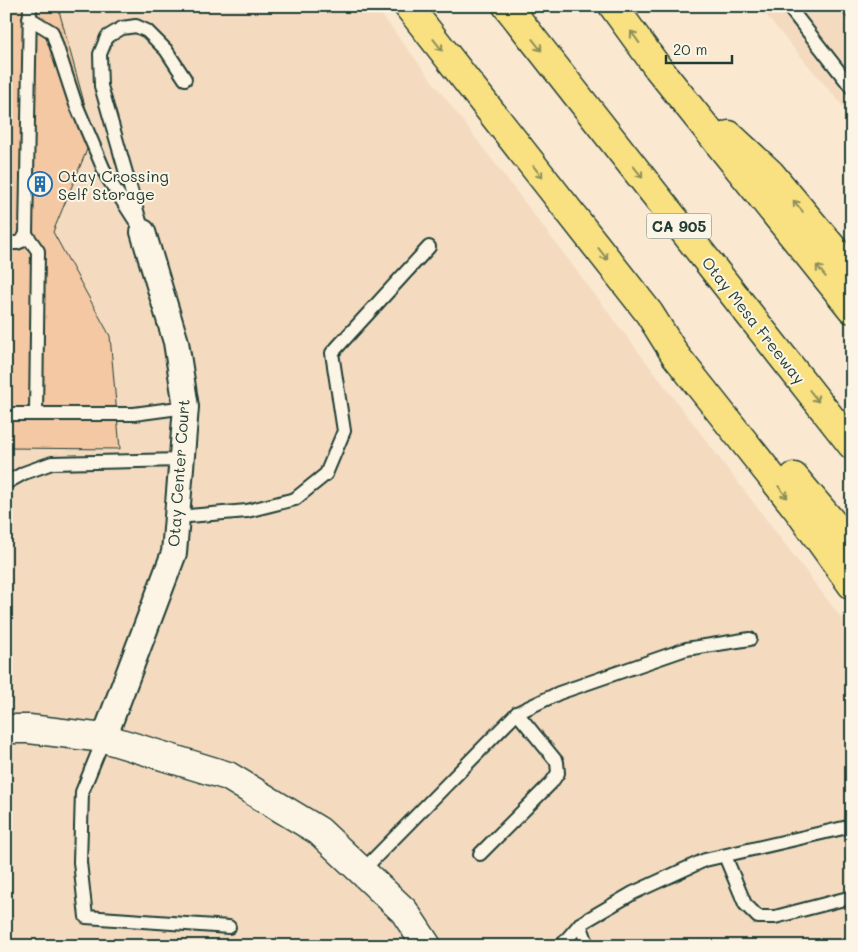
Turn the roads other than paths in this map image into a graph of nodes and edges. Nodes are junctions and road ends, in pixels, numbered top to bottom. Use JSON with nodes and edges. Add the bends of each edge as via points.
{"nodes":[{"id":1,"x":408,"y":6,"type":"edge"},
{"id":2,"x":507,"y":6,"type":"edge"},
{"id":3,"x":613,"y":6,"type":"edge"},
{"id":4,"x":788,"y":6,"type":"edge"},
{"id":5,"x":30,"y":12,"type":"edge"},
{"id":6,"x":658,"y":68,"type":"junction"},
{"id":7,"x":186,"y":80,"type":"dead end"},
{"id":8,"x":852,"y":88,"type":"edge"},
{"id":9,"x":143,"y":232,"type":"junction"},
{"id":10,"x":26,"y":234,"type":"junction"},
{"id":11,"x":6,"y":243,"type":"edge"},
{"id":12,"x":429,"y":247,"type":"dead end"},
{"id":13,"x":852,"y":271,"type":"edge"},
{"id":14,"x":852,"y":309,"type":"edge"},
{"id":15,"x":649,"y":313,"type":"junction"},
{"id":16,"x":186,"y":407,"type":"junction"},
{"id":17,"x":6,"y":414,"type":"edge"},
{"id":18,"x":36,"y":414,"type":"junction"},
{"id":19,"x":852,"y":445,"type":"edge"},
{"id":20,"x":181,"y":460,"type":"junction"},
{"id":21,"x":6,"y":484,"type":"edge"},
{"id":22,"x":177,"y":517,"type":"junction"},
{"id":23,"x":852,"y":546,"type":"edge"},
{"id":24,"x":852,"y":585,"type":"edge"},
{"id":25,"x":750,"y":639,"type":"dead end"},
{"id":26,"x":517,"y":713,"type":"junction"},
{"id":27,"x":6,"y":729,"type":"edge"},
{"id":28,"x":104,"y":738,"type":"junction"},
{"id":29,"x":852,"y":826,"type":"edge"},
{"id":30,"x":480,"y":854,"type":"dead end"},
{"id":31,"x":725,"y":856,"type":"junction"},
{"id":32,"x":362,"y":871,"type":"junction"},
{"id":33,"x":852,"y":898,"type":"edge"},
{"id":34,"x":580,"y":924,"type":"junction"},
{"id":35,"x":229,"y":927,"type":"dead end"},
{"id":36,"x":427,"y":946,"type":"edge"},
{"id":37,"x":561,"y":946,"type":"edge"},
{"id":38,"x":588,"y":946,"type":"edge"}],
"edges":[{"from":1,"to":15,"type":"highway","one_way":true},
{"from":2,"to":19,"type":"highway","name":"Otay Mesa Freeway","number":"CA 905","one_way":true},
{"from":6,"to":3,"type":"highway","one_way":true},
{"from":4,"to":8,"type":"lane"},
{"from":5,"to":9,"type":"lane","via":[[52,32],[75,102],[107,176]]},
{"from":5,"to":10,"type":"lane"},
{"from":13,"to":6,"type":"highway","one_way":true,"via":[[770,173]]},
{"from":14,"to":6,"type":"highway","one_way":true},
{"from":7,"to":9,"type":"lane","via":[[166,50],[147,31],[136,26],[122,28],[107,37],[100,54],[101,86]]},
{"from":9,"to":16,"type":"street","name":"Otay Center Court","via":[[176,342]]},
{"from":10,"to":11,"type":"lane","via":[[22,241]]},
{"from":10,"to":18,"type":"lane","via":[[38,251]]},
{"from":12,"to":22,"type":"lane","via":[[332,353],[344,431],[326,474],[295,499],[247,511]]},
{"from":15,"to":23,"type":"highway","via":[[685,346]]},
{"from":15,"to":24,"type":"highway","one_way":true,"via":[[676,356],[798,510]]},
{"from":16,"to":18,"type":"lane","via":[[134,414]]},
{"from":16,"to":20,"type":"street","name":"Otay Center Court"},
{"from":17,"to":18,"type":"lane"},
{"from":20,"to":21,"type":"lane","via":[[52,462]]},
{"from":20,"to":22,"type":"street","name":"Otay Center Court"},
{"from":22,"to":28,"type":"street","name":"Otay Center Court","via":[[174,553]]},
{"from":25,"to":26,"type":"lane","via":[[686,649],[559,693]]},
{"from":26,"to":30,"type":"lane","via":[[557,762],[558,773]]},
{"from":26,"to":32,"type":"lane"},
{"from":27,"to":28,"type":"street"},
{"from":28,"to":32,"type":"street","via":[[228,776],[319,831]]},
{"from":28,"to":35,"type":"lane","via":[[82,792],[80,862],[86,917]]},
{"from":29,"to":31,"type":"lane"},
{"from":31,"to":33,"type":"lane","via":[[745,904],[758,917],[774,917]]},
{"from":31,"to":34,"type":"lane","via":[[705,860],[632,893]]},
{"from":32,"to":36,"type":"street","via":[[404,911]]},
{"from":34,"to":37,"type":"lane"},
{"from":34,"to":38,"type":"lane"}]}
